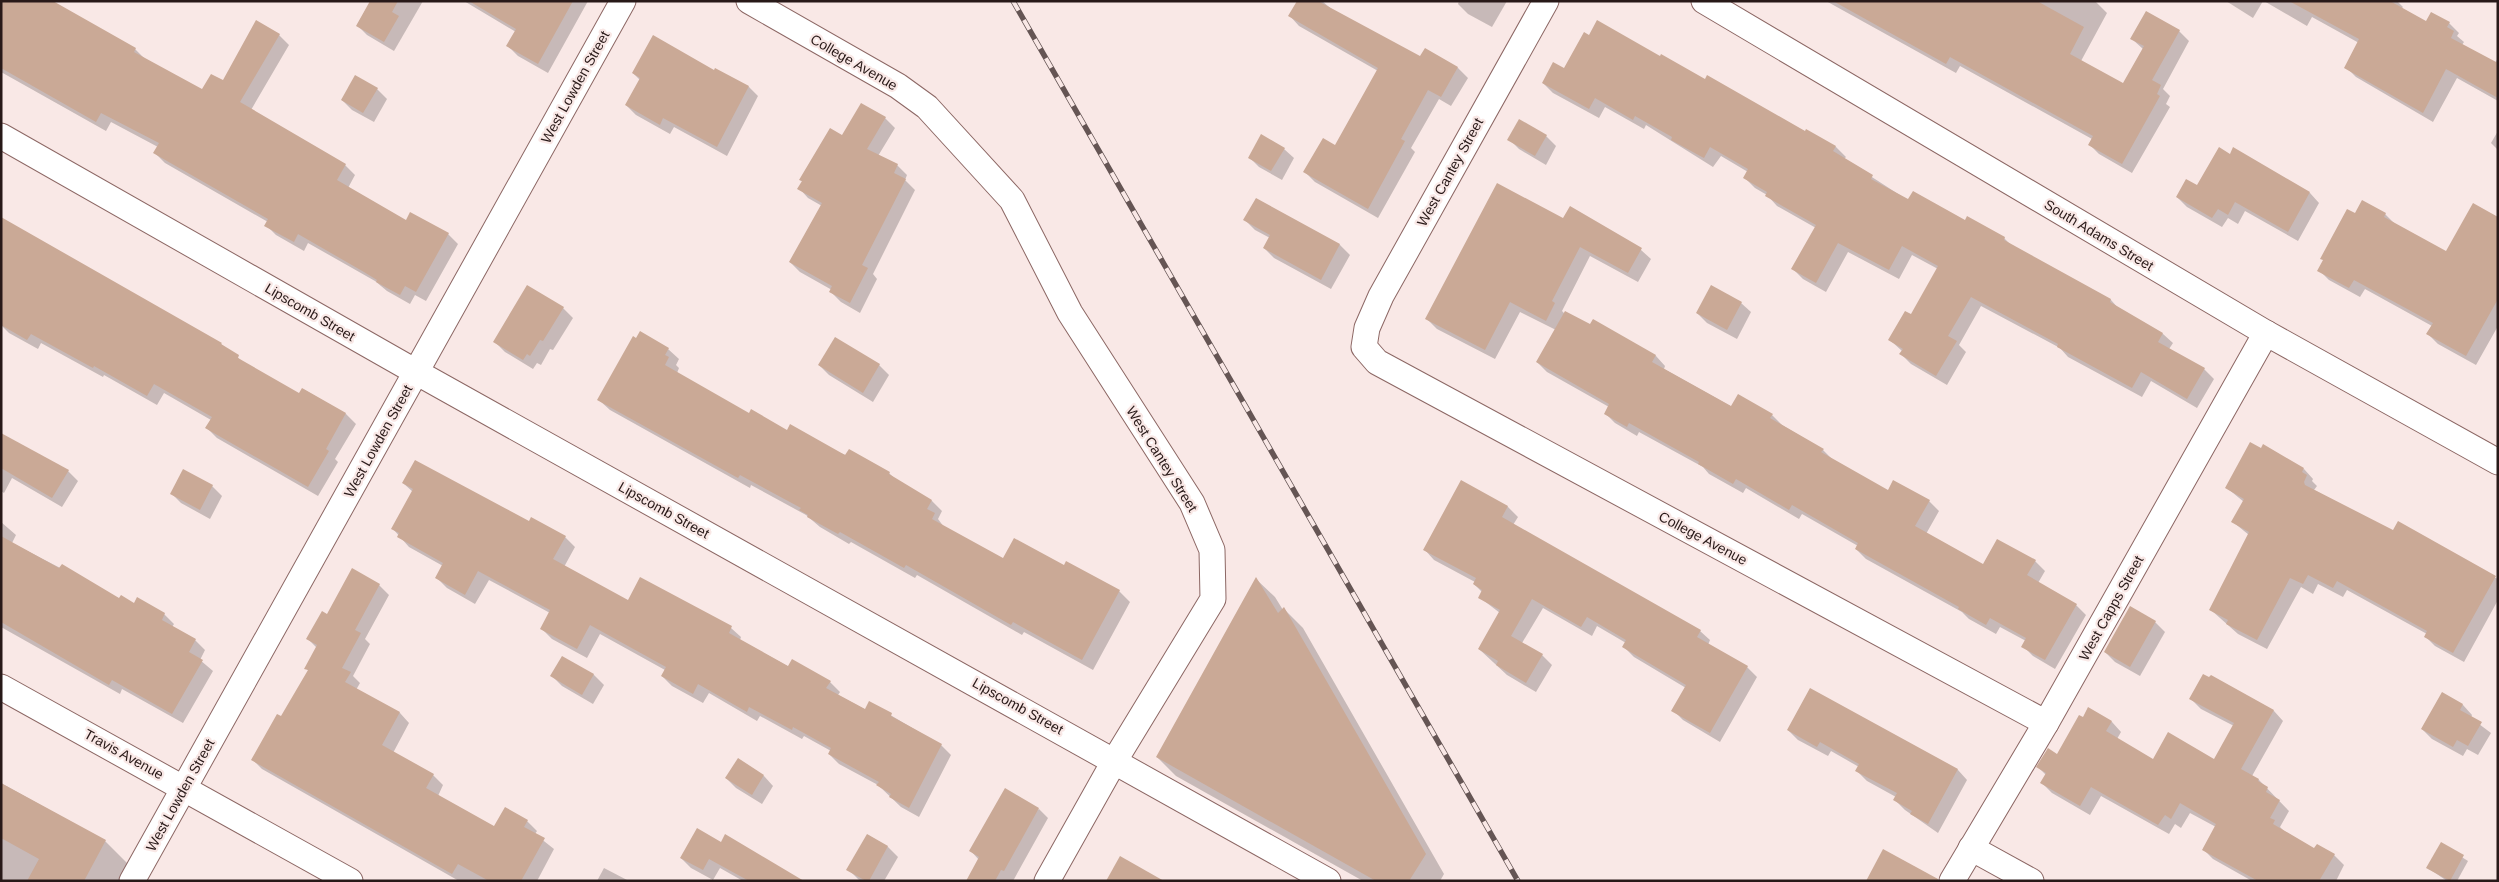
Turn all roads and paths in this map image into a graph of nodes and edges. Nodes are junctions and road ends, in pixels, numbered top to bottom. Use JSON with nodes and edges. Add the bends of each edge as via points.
{"nodes":[{"id":1,"x":623,"y":1,"type":"edge"},
{"id":2,"x":749,"y":1,"type":"edge"},
{"id":3,"x":1546,"y":1,"type":"edge"},
{"id":4,"x":1704,"y":1,"type":"edge"},
{"id":5,"x":952,"y":134,"type":"joint"},
{"id":6,"x":1,"y":136,"type":"edge"},
{"id":7,"x":2266,"y":333,"type":"junction"},
{"id":8,"x":1364,"y":347,"type":"joint"},
{"id":9,"x":416,"y":372,"type":"junction"},
{"id":10,"x":2498,"y":462,"type":"edge"},
{"id":11,"x":1,"y":687,"type":"edge"},
{"id":12,"x":2046,"y":722,"type":"junction"},
{"id":13,"x":1115,"y":760,"type":"junction"},
{"id":14,"x":184,"y":787,"type":"junction"},
{"id":15,"x":1971,"y":848,"type":"junction"},
{"id":16,"x":132,"y":881,"type":"edge"},
{"id":17,"x":350,"y":881,"type":"edge"},
{"id":18,"x":1047,"y":881,"type":"edge"},
{"id":19,"x":1328,"y":881,"type":"edge"},
{"id":20,"x":1952,"y":881,"type":"edge"},
{"id":21,"x":2031,"y":881,"type":"edge"}],
"edges":[{"from":1,"to":9,"type":"street","name":"West Lowden Street"},
{"from":2,"to":5,"type":"street","name":"College Avenue","via":[[898,86],[927,107]]},
{"from":3,"to":8,"type":"street","name":"West Cantey Street","via":[[1381,296],[1367,328]]},
{"from":4,"to":7,"type":"street","name":"South Adams Street"},
{"from":5,"to":13,"type":"street","name":"West Cantey Street","via":[[1012,200],[1070,314],[1192,503],[1212,550],[1213,598]]},
{"from":6,"to":9,"type":"street","name":"Lipscomb Street"},
{"from":7,"to":10,"type":"street","name":"South Adams Street"},
{"from":7,"to":12,"type":"street","name":"West Capps Street"},
{"from":8,"to":12,"type":"street","name":"College Avenue","via":[[1376,362]]},
{"from":9,"to":13,"type":"street","name":"Lipscomb Street"},
{"from":9,"to":14,"type":"street","name":"West Lowden Street"},
{"from":11,"to":14,"type":"street","name":"Travis Avenue"},
{"from":12,"to":15,"type":"street","name":"West Capps Street"},
{"from":13,"to":18,"type":"street","name":"West Cantey Street"},
{"from":13,"to":19,"type":"street","name":"Lipscomb Street"},
{"from":14,"to":16,"type":"street","name":"West Lowden Street"},
{"from":14,"to":17,"type":"street","name":"Travis Avenue"},
{"from":15,"to":20,"type":"street","name":"West Capps Street"},
{"from":15,"to":21,"type":"street"}]}
